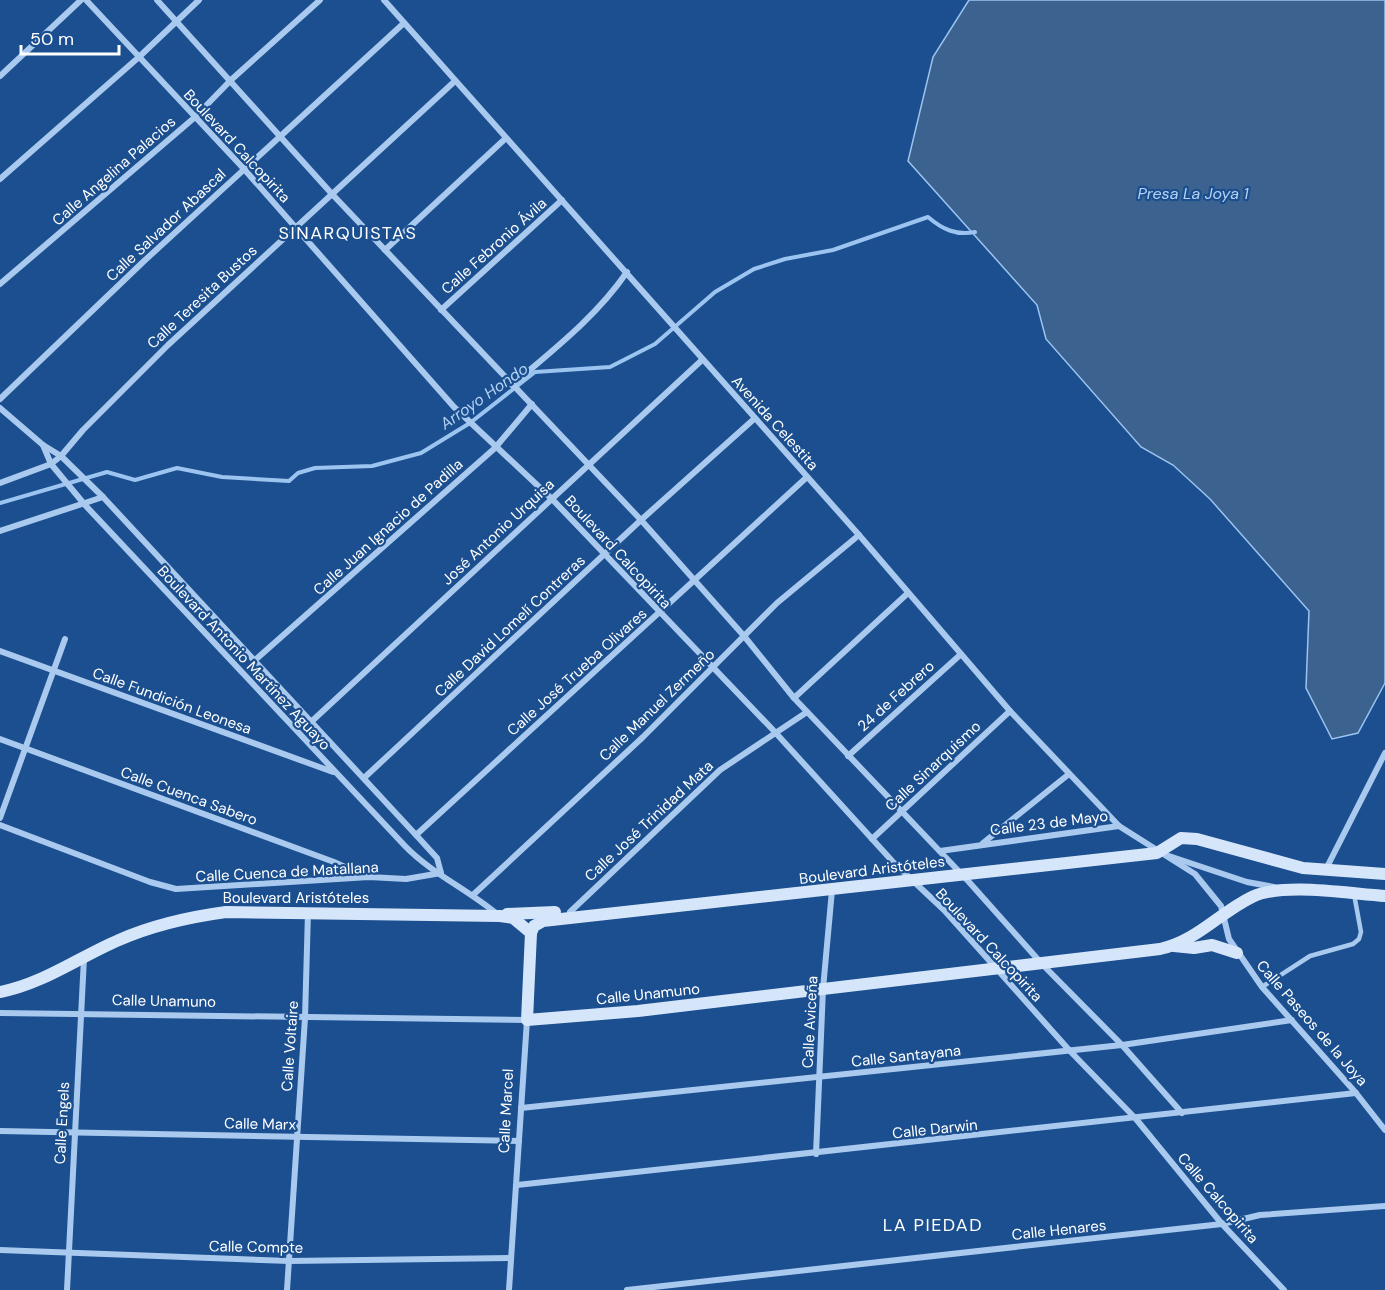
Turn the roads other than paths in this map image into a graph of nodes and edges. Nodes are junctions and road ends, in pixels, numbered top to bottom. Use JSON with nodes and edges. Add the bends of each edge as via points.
{"nodes":[{"id":1,"x":81,"y":0,"type":"edge"},
{"id":2,"x":86,"y":0,"type":"edge"},
{"id":3,"x":157,"y":0,"type":"edge"},
{"id":4,"x":199,"y":0,"type":"edge"},
{"id":5,"x":320,"y":0,"type":"edge"},
{"id":6,"x":384,"y":0,"type":"edge"},
{"id":7,"x":176,"y":21,"type":"junction"},
{"id":8,"x":404,"y":23,"type":"junction"},
{"id":9,"x":139,"y":57,"type":"junction"},
{"id":10,"x":0,"y":76,"type":"edge"},
{"id":11,"x":231,"y":80,"type":"junction"},
{"id":12,"x":455,"y":81,"type":"junction"},
{"id":13,"x":194,"y":118,"type":"junction"},
{"id":14,"x":279,"y":137,"type":"junction"},
{"id":15,"x":506,"y":138,"type":"junction"},
{"id":16,"x":244,"y":169,"type":"junction"},
{"id":17,"x":0,"y":179,"type":"edge"},
{"id":18,"x":332,"y":194,"type":"junction"},
{"id":19,"x":562,"y":200,"type":"junction"},
{"id":20,"x":295,"y":226,"type":"junction"},
{"id":21,"x":385,"y":250,"type":"junction"},
{"id":22,"x":627,"y":272,"type":"junction"},
{"id":23,"x":0,"y":284,"type":"edge"},
{"id":24,"x":441,"y":310,"type":"junction"},
{"id":25,"x":702,"y":360,"type":"junction"},
{"id":26,"x":513,"y":386,"type":"junction"},
{"id":27,"x":0,"y":399,"type":"edge"},
{"id":28,"x":532,"y":404,"type":"junction"},
{"id":29,"x":0,"y":408,"type":"edge"},
{"id":30,"x":754,"y":419,"type":"junction"},
{"id":31,"x":43,"y":445,"type":"junction"},
{"id":32,"x":495,"y":448,"type":"junction"},
{"id":33,"x":61,"y":456,"type":"junction"},
{"id":34,"x":51,"y":464,"type":"junction"},
{"id":35,"x":588,"y":464,"type":"junction"},
{"id":36,"x":807,"y":477,"type":"junction"},
{"id":37,"x":0,"y":483,"type":"edge"},
{"id":38,"x":103,"y":497,"type":"junction"},
{"id":39,"x":552,"y":499,"type":"junction"},
{"id":40,"x":85,"y":505,"type":"junction"},
{"id":41,"x":641,"y":520,"type":"junction"},
{"id":42,"x":0,"y":531,"type":"edge"},
{"id":43,"x":859,"y":536,"type":"junction"},
{"id":44,"x":605,"y":554,"type":"junction"},
{"id":45,"x":693,"y":582,"type":"junction"},
{"id":46,"x":908,"y":593,"type":"junction"},
{"id":47,"x":659,"y":613,"type":"junction"},
{"id":48,"x":744,"y":636,"type":"junction"},
{"id":49,"x":65,"y":639,"type":"dead end"},
{"id":50,"x":0,"y":651,"type":"edge"},
{"id":51,"x":960,"y":655,"type":"junction"},
{"id":52,"x":254,"y":661,"type":"junction"},
{"id":53,"x":712,"y":667,"type":"junction"},
{"id":54,"x":54,"y":670,"type":"junction"},
{"id":55,"x":794,"y":698,"type":"junction"},
{"id":56,"x":1010,"y":711,"type":"junction"},
{"id":57,"x":807,"y":712,"type":"junction"},
{"id":58,"x":311,"y":722,"type":"junction"},
{"id":59,"x":774,"y":731,"type":"junction"},
{"id":60,"x":0,"y":739,"type":"edge"},
{"id":61,"x":25,"y":748,"type":"junction"},
{"id":62,"x":1385,"y":753,"type":"edge"},
{"id":63,"x":848,"y":756,"type":"junction"},
{"id":64,"x":337,"y":774,"type":"junction"},
{"id":65,"x":1069,"y":774,"type":"junction"},
{"id":66,"x":364,"y":778,"type":"junction"},
{"id":67,"x":902,"y":811,"type":"junction"},
{"id":68,"x":0,"y":818,"type":"edge"},
{"id":69,"x":0,"y":825,"type":"edge"},
{"id":70,"x":1119,"y":826,"type":"junction"},
{"id":71,"x":416,"y":835,"type":"junction"},
{"id":72,"x":872,"y":839,"type":"junction"},
{"id":73,"x":982,"y":844,"type":"junction"},
{"id":74,"x":940,"y":851,"type":"junction"},
{"id":75,"x":1157,"y":853,"type":"junction"},
{"id":76,"x":1325,"y":870,"type":"junction"},
{"id":77,"x":441,"y":873,"type":"junction"},
{"id":78,"x":1385,"y":874,"type":"edge"},
{"id":79,"x":962,"y":875,"type":"junction"},
{"id":80,"x":369,"y":877,"type":"junction"},
{"id":81,"x":913,"y":881,"type":"junction"},
{"id":82,"x":1280,"y":889,"type":"junction"},
{"id":83,"x":832,"y":890,"type":"junction"},
{"id":84,"x":474,"y":894,"type":"junction"},
{"id":85,"x":1354,"y":894,"type":"junction"},
{"id":86,"x":1385,"y":896,"type":"edge"},
{"id":87,"x":308,"y":912,"type":"junction"},
{"id":88,"x":570,"y":912,"type":"junction"},
{"id":89,"x":589,"y":914,"type":"junction"},
{"id":90,"x":1224,"y":915,"type":"junction"},
{"id":91,"x":500,"y":916,"type":"junction"},
{"id":92,"x":531,"y":933,"type":"junction"},
{"id":93,"x":1172,"y":946,"type":"junction"},
{"id":94,"x":1237,"y":953,"type":"junction"},
{"id":95,"x":84,"y":957,"type":"junction"},
{"id":96,"x":1042,"y":964,"type":"junction"},
{"id":97,"x":998,"y":969,"type":"junction"},
{"id":98,"x":1262,"y":987,"type":"junction"},
{"id":99,"x":823,"y":989,"type":"junction"},
{"id":100,"x":0,"y":992,"type":"edge"},
{"id":101,"x":0,"y":1013,"type":"edge"},
{"id":102,"x":81,"y":1015,"type":"junction"},
{"id":103,"x":305,"y":1018,"type":"junction"},
{"id":104,"x":527,"y":1020,"type":"junction"},
{"id":105,"x":1292,"y":1020,"type":"junction"},
{"id":106,"x":1122,"y":1045,"type":"junction"},
{"id":107,"x":1070,"y":1050,"type":"junction"},
{"id":108,"x":819,"y":1077,"type":"junction"},
{"id":109,"x":1356,"y":1093,"type":"junction"},
{"id":110,"x":521,"y":1108,"type":"junction"},
{"id":111,"x":1182,"y":1113,"type":"junction"},
{"id":112,"x":1136,"y":1119,"type":"junction"},
{"id":113,"x":1385,"y":1130,"type":"edge"},
{"id":114,"x":0,"y":1131,"type":"edge"},
{"id":115,"x":73,"y":1133,"type":"junction"},
{"id":116,"x":296,"y":1137,"type":"junction"},
{"id":117,"x":519,"y":1141,"type":"junction"},
{"id":118,"x":816,"y":1154,"type":"junction"},
{"id":119,"x":517,"y":1185,"type":"junction"},
{"id":120,"x":1385,"y":1206,"type":"edge"},
{"id":121,"x":1222,"y":1224,"type":"junction"},
{"id":122,"x":0,"y":1250,"type":"edge"},
{"id":123,"x":70,"y":1253,"type":"junction"},
{"id":124,"x":511,"y":1258,"type":"junction"},
{"id":125,"x":289,"y":1261,"type":"junction"},
{"id":126,"x":67,"y":1290,"type":"edge"},
{"id":127,"x":286,"y":1290,"type":"edge"},
{"id":128,"x":509,"y":1290,"type":"edge"},
{"id":129,"x":627,"y":1290,"type":"edge"},
{"id":130,"x":1284,"y":1290,"type":"edge"}],
"edges":[{"from":1,"to":10,"type":"street"},
{"from":2,"to":9,"type":"street","name":"Boulevard Calcopirita"},
{"from":3,"to":7,"type":"street","name":"Boulevard Calcopirita"},
{"from":4,"to":7,"type":"street"},
{"from":5,"to":11,"type":"street","name":"Calle Angelina Palacios"},
{"from":6,"to":8,"type":"street","name":"Avenida Celestita"},
{"from":7,"to":9,"type":"street"},
{"from":7,"to":11,"type":"street","name":"Boulevard Calcopirita"},
{"from":8,"to":12,"type":"street","name":"Avenida Celestita"},
{"from":8,"to":14,"type":"street","name":"Calle Salvador Abascal"},
{"from":9,"to":13,"type":"street","name":"Boulevard Calcopirita"},
{"from":9,"to":17,"type":"street"},
{"from":11,"to":13,"type":"street","name":"Calle Angelina Palacios"},
{"from":11,"to":14,"type":"street","name":"Boulevard Calcopirita"},
{"from":12,"to":15,"type":"street","name":"Avenida Celestita"},
{"from":12,"to":18,"type":"street","name":"Calle Teresita Bustos"},
{"from":13,"to":16,"type":"street","name":"Boulevard Calcopirita"},
{"from":13,"to":23,"type":"street","name":"Calle Angelina Palacios"},
{"from":14,"to":16,"type":"street","name":"Calle Salvador Abascal"},
{"from":14,"to":18,"type":"street","name":"Boulevard Calcopirita"},
{"from":15,"to":19,"type":"street","name":"Avenida Celestita"},
{"from":15,"to":21,"type":"street"},
{"from":16,"to":20,"type":"street","name":"Boulevard Calcopirita"},
{"from":16,"to":27,"type":"street","name":"Calle Salvador Abascal"},
{"from":18,"to":20,"type":"street","name":"Calle Teresita Bustos"},
{"from":18,"to":21,"type":"street","name":"Boulevard Calcopirita"},
{"from":19,"to":22,"type":"street","name":"Avenida Celestita"},
{"from":19,"to":24,"type":"street","name":"Calle Febronio Ávila"},
{"from":20,"to":32,"type":"street","name":"Boulevard Calcopirita","via":[[454,407]]},
{"from":20,"to":33,"type":"street","name":"Calle Teresita Bustos","via":[[119,394]]},
{"from":21,"to":24,"type":"street","name":"Boulevard Calcopirita"},
{"from":22,"to":25,"type":"street","name":"Avenida Celestita"},
{"from":22,"to":26,"type":"street","via":[[584,322]]},
{"from":24,"to":26,"type":"street","name":"Boulevard Calcopirita"},
{"from":25,"to":30,"type":"street","name":"Avenida Celestita"},
{"from":25,"to":35,"type":"street","name":"José Antonio Urquisa"},
{"from":26,"to":28,"type":"street","name":"Boulevard Calcopirita"},
{"from":28,"to":32,"type":"street","name":"Calle Juan Ignacio de Padilla"},
{"from":28,"to":35,"type":"street","name":"Boulevard Calcopirita"},
{"from":29,"to":31,"type":"street","name":"Boulevard Antonio Martínez Aguayo"},
{"from":30,"to":36,"type":"street","name":"Avenida Celestita"},
{"from":30,"to":41,"type":"street","name":"Calle David Lomelí Contreras"},
{"from":31,"to":33,"type":"street","name":"Boulevard Antonio Martínez Aguayo"},
{"from":31,"to":34,"type":"street","name":"Boulevard Antonio Martínez Aguayo"},
{"from":32,"to":39,"type":"street","name":"Boulevard Calcopirita"},
{"from":32,"to":52,"type":"street","name":"Calle Juan Ignacio de Padilla"},
{"from":33,"to":34,"type":"street","name":"Calle Teresita Bustos"},
{"from":33,"to":38,"type":"street","name":"Boulevard Antonio Martínez Aguayo"},
{"from":34,"to":37,"type":"street","name":"Calle Teresita Bustos"},
{"from":34,"to":40,"type":"street","name":"Boulevard Antonio Martínez Aguayo"},
{"from":35,"to":39,"type":"street","name":"José Antonio Urquisa"},
{"from":35,"to":41,"type":"street","name":"Boulevard Calcopirita"},
{"from":36,"to":43,"type":"street","name":"Avenida Celestita"},
{"from":36,"to":45,"type":"street","name":"Calle José Trueba Olivares"},
{"from":38,"to":40,"type":"street"},
{"from":38,"to":52,"type":"street","name":"Boulevard Antonio Martínez Aguayo"},
{"from":39,"to":44,"type":"street","name":"Boulevard Calcopirita"},
{"from":39,"to":58,"type":"street","name":"José Antonio Urquisa"},
{"from":40,"to":42,"type":"street"},
{"from":40,"to":64,"type":"street","name":"Boulevard Antonio Martínez Aguayo"},
{"from":41,"to":44,"type":"street","name":"Calle David Lomelí Contreras"},
{"from":41,"to":45,"type":"street","name":"Boulevard Calcopirita"},
{"from":43,"to":46,"type":"street","name":"Avenida Celestita"},
{"from":43,"to":48,"type":"street","name":"Calle Manuel Zermeño","via":[[777,603]]},
{"from":44,"to":47,"type":"street","name":"Boulevard Calcopirita"},
{"from":44,"to":66,"type":"street","name":"Calle David Lomelí Contreras"},
{"from":45,"to":47,"type":"street","name":"Calle José Trueba Olivares"},
{"from":45,"to":48,"type":"street","name":"Boulevard Calcopirita"},
{"from":46,"to":51,"type":"street","name":"Avenida Celestita"},
{"from":46,"to":55,"type":"street"},
{"from":47,"to":53,"type":"street","name":"Boulevard Calcopirita"},
{"from":47,"to":71,"type":"street","name":"Calle José Trueba Olivares"},
{"from":48,"to":53,"type":"street","name":"Calle Manuel Zermeño"},
{"from":48,"to":55,"type":"street","name":"Boulevard Calcopirita"},
{"from":49,"to":54,"type":"street"},
{"from":50,"to":54,"type":"street","name":"Calle Fundición Leonesa"},
{"from":51,"to":56,"type":"street","name":"Avenida Celestita"},
{"from":51,"to":63,"type":"street","name":"24 de Febrero"},
{"from":52,"to":58,"type":"street","name":"Boulevard Antonio Martínez Aguayo"},
{"from":53,"to":59,"type":"street","name":"Boulevard Calcopirita"},
{"from":53,"to":84,"type":"street","name":"Calle Manuel Zermeño","via":[[643,737]]},
{"from":54,"to":61,"type":"street"},
{"from":54,"to":64,"type":"street","name":"Calle Fundición Leonesa"},
{"from":55,"to":57,"type":"street","name":"Boulevard Calcopirita"},
{"from":56,"to":65,"type":"street","name":"Avenida Celestita"},
{"from":56,"to":67,"type":"street","name":"Calle Sinarquismo"},
{"from":57,"to":59,"type":"street","name":"Calle José Trinidad Mata"},
{"from":57,"to":63,"type":"street","name":"Boulevard Calcopirita"},
{"from":58,"to":66,"type":"street","name":"Boulevard Antonio Martínez Aguayo"},
{"from":59,"to":72,"type":"street","name":"Boulevard Calcopirita"},
{"from":59,"to":88,"type":"street","name":"Calle José Trinidad Mata","via":[[690,796]]},
{"from":60,"to":61,"type":"street","name":"Calle Cuenca Sabero"},
{"from":61,"to":68,"type":"street"},
{"from":61,"to":80,"type":"street","name":"Calle Cuenca Sabero"},
{"from":62,"to":76,"type":"street"},
{"from":63,"to":67,"type":"street","name":"Boulevard Calcopirita"},
{"from":64,"to":77,"type":"street","name":"Boulevard Antonio Martínez Aguayo","via":[[422,864]]},
{"from":65,"to":70,"type":"street","name":"Avenida Celestita"},
{"from":65,"to":73,"type":"street","name":"Calle 23 de Mayo"},
{"from":66,"to":71,"type":"street","name":"Boulevard Antonio Martínez Aguayo"},
{"from":67,"to":72,"type":"street","name":"Calle Sinarquismo"},
{"from":67,"to":74,"type":"street","name":"Boulevard Calcopirita"},
{"from":69,"to":80,"type":"street","name":"Calle Cuenca de Matallana","via":[[176,889]]},
{"from":70,"to":73,"type":"street","name":"Calle 23 de Mayo"},
{"from":70,"to":75,"type":"street","name":"Avenida Celestita"},
{"from":71,"to":77,"type":"street","name":"Boulevard Antonio Martínez Aguayo","via":[[437,858]]},
{"from":72,"to":81,"type":"street","name":"Boulevard Calcopirita"},
{"from":73,"to":74,"type":"street","name":"Calle 23 de Mayo"},
{"from":74,"to":79,"type":"street","name":"Boulevard Calcopirita"},
{"from":75,"to":76,"type":"street","name":"Boulevard Aristóteles","via":[[1181,838],[1197,839],[1281,863]]},
{"from":75,"to":79,"type":"street","name":"Boulevard Aristóteles"},
{"from":75,"to":82,"type":"street","name":"Boulevard Aristóteles"},
{"from":75,"to":90,"type":"street","name":"Calle Paseos de la Joya","via":[[1195,874]]},
{"from":76,"to":78,"type":"street","name":"Boulevard Aristóteles"},
{"from":77,"to":80,"type":"street","name":"Calle Cuenca de Matallana","via":[[406,879]]},
{"from":77,"to":84,"type":"street","name":"Boulevard Antonio Martínez Aguayo"},
{"from":79,"to":81,"type":"street","name":"Boulevard Aristóteles"},
{"from":79,"to":96,"type":"street","name":"Boulevard Calcopirita"},
{"from":81,"to":83,"type":"street","name":"Boulevard Aristóteles"},
{"from":81,"to":97,"type":"street","name":"Boulevard Calcopirita"},
{"from":82,"to":85,"type":"street","name":"Boulevard Aristóteles"},
{"from":82,"to":90,"type":"street","name":"Calle Unamuno","via":[[1251,897]]},
{"from":83,"to":89,"type":"street","name":"Boulevard Aristóteles"},
{"from":83,"to":99,"type":"street","name":"Calle Aviceña"},
{"from":84,"to":91,"type":"street","name":"Boulevard Antonio Martínez Aguayo"},
{"from":85,"to":86,"type":"street","name":"Boulevard Aristóteles"},
{"from":85,"to":98,"type":"lane","via":[[1359,939],[1310,956]]},
{"from":87,"to":91,"type":"street","name":"Boulevard Aristóteles"},
{"from":87,"to":95,"type":"street","name":"Boulevard Aristóteles","via":[[226,912],[192,917],[119,940]]},
{"from":87,"to":103,"type":"street","name":"Calle Voltaire"},
{"from":88,"to":89,"type":"street","name":"Boulevard Aristóteles"},
{"from":88,"to":91,"type":"street","name":"Boulevard Aristóteles"},
{"from":89,"to":92,"type":"street","name":"Boulevard Aristóteles","via":[[539,922]]},
{"from":90,"to":93,"type":"street","name":"Calle Unamuno","via":[[1193,937]]},
{"from":90,"to":94,"type":"street","name":"Calle Paseos de la Joya","via":[[1229,939]]},
{"from":91,"to":92,"type":"street","name":"Boulevard Aristóteles","via":[[513,918]]},
{"from":92,"to":104,"type":"street","name":"Calle Marcel"},
{"from":93,"to":94,"type":"street","via":[[1212,945]]},
{"from":93,"to":96,"type":"street","name":"Calle Unamuno"},
{"from":94,"to":98,"type":"street","name":"Calle Paseos de la Joya"},
{"from":95,"to":100,"type":"street","name":"Boulevard Aristóteles","via":[[44,978]]},
{"from":95,"to":102,"type":"street","name":"Calle Engels"},
{"from":96,"to":97,"type":"street","name":"Calle Unamuno"},
{"from":96,"to":106,"type":"street","name":"Boulevard Calcopirita"},
{"from":97,"to":99,"type":"street","name":"Calle Unamuno"},
{"from":97,"to":107,"type":"street","name":"Boulevard Calcopirita"},
{"from":98,"to":105,"type":"street","name":"Calle Paseos de la Joya"},
{"from":99,"to":104,"type":"street","name":"Calle Unamuno"},
{"from":99,"to":108,"type":"street","name":"Calle Aviceña"},
{"from":101,"to":102,"type":"street","name":"Calle Unamuno"},
{"from":102,"to":103,"type":"street","name":"Calle Unamuno"},
{"from":102,"to":115,"type":"street","name":"Calle Engels"},
{"from":103,"to":104,"type":"street","name":"Calle Unamuno"},
{"from":103,"to":116,"type":"street","name":"Calle Voltaire"},
{"from":104,"to":110,"type":"street","name":"Calle Marcel"},
{"from":105,"to":106,"type":"street","name":"Calle Santayana"},
{"from":105,"to":109,"type":"street","name":"Calle Paseos de la Joya"},
{"from":106,"to":107,"type":"street","name":"Calle Santayana"},
{"from":106,"to":111,"type":"street","name":"Boulevard Calcopirita"},
{"from":107,"to":108,"type":"street","name":"Calle Santayana"},
{"from":107,"to":112,"type":"street","name":"Boulevard Calcopirita"},
{"from":108,"to":110,"type":"street","name":"Calle Santayana"},
{"from":108,"to":118,"type":"street","name":"Calle Aviceña"},
{"from":109,"to":111,"type":"street","name":"Calle Darwin"},
{"from":109,"to":113,"type":"street","name":"Calle Paseos de la Joya"},
{"from":110,"to":117,"type":"street","name":"Calle Marcel"},
{"from":111,"to":112,"type":"street","name":"Calle Darwin"},
{"from":112,"to":118,"type":"street","name":"Calle Darwin"},
{"from":112,"to":121,"type":"street","name":"Calle Calcopirita"},
{"from":114,"to":115,"type":"street","name":"Calle Marx"},
{"from":115,"to":116,"type":"street","name":"Calle Marx"},
{"from":115,"to":123,"type":"street","name":"Calle Engels"},
{"from":116,"to":117,"type":"street","name":"Calle Marx"},
{"from":116,"to":125,"type":"street","name":"Calle Voltaire"},
{"from":117,"to":119,"type":"street","name":"Calle Marcel"},
{"from":118,"to":119,"type":"street","name":"Calle Darwin"},
{"from":119,"to":124,"type":"street","name":"Calle Marcel"},
{"from":120,"to":121,"type":"street","name":"Calle Henares","via":[[1260,1215]]},
{"from":121,"to":129,"type":"street","name":"Calle Henares"},
{"from":121,"to":130,"type":"street","name":"Calle Calcopirita"},
{"from":122,"to":123,"type":"street","name":"Calle Compte"},
{"from":123,"to":125,"type":"street","name":"Calle Compte"},
{"from":123,"to":126,"type":"street","name":"Calle Engels"},
{"from":124,"to":125,"type":"street","name":"Calle Compte"},
{"from":124,"to":128,"type":"street","name":"Calle Marcel"},
{"from":125,"to":127,"type":"street","name":"Calle Voltaire"}]}
